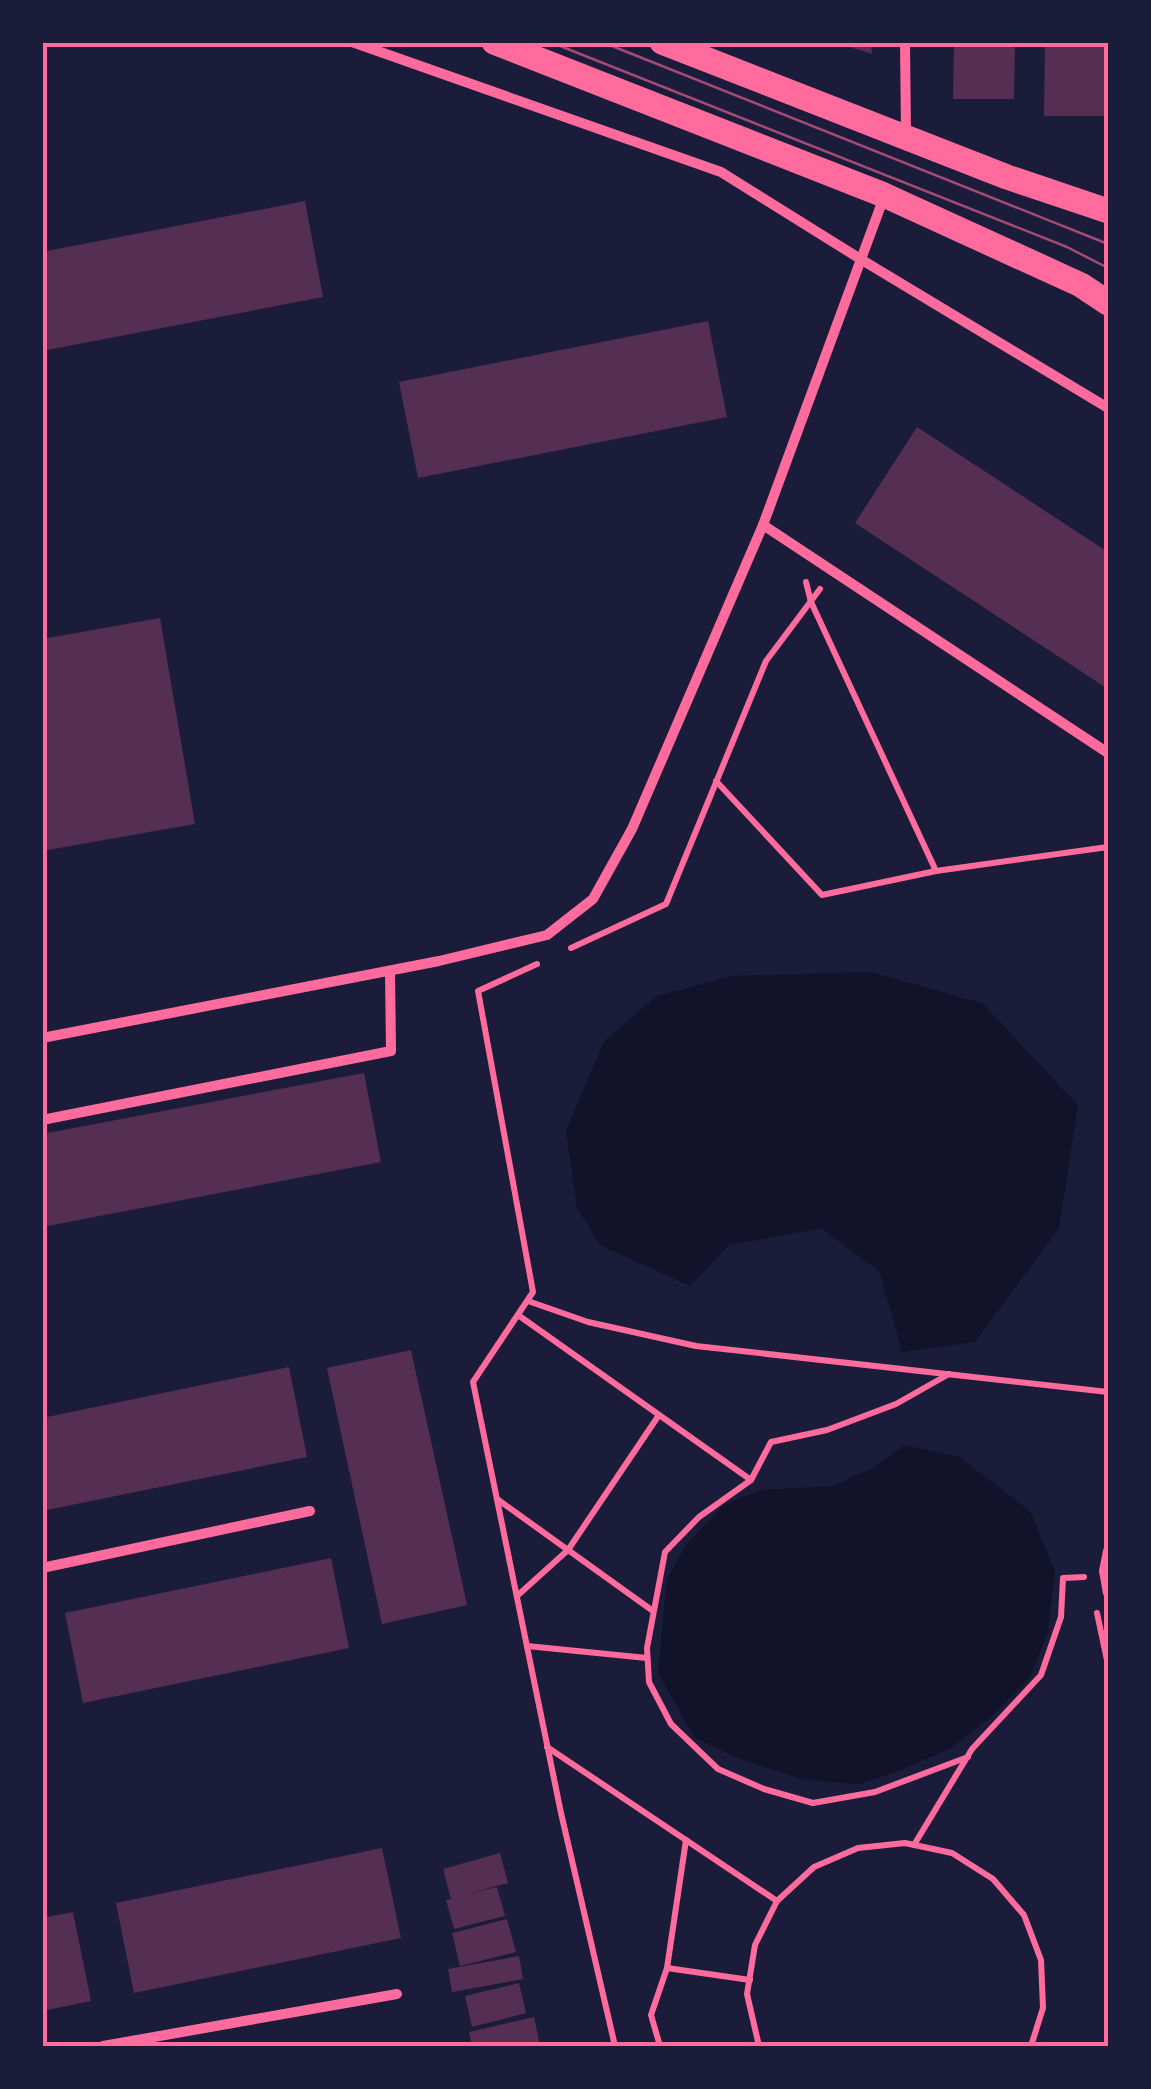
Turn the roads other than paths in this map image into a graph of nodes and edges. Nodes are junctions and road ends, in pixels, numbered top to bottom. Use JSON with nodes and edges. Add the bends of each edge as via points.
{"nodes":[{"id":1,"x":352,"y":42,"type":"edge"},
{"id":2,"x":494,"y":42,"type":"edge"},
{"id":3,"x":662,"y":42,"type":"edge"},
{"id":4,"x":905,"y":42,"type":"edge"},
{"id":5,"x":906,"y":137,"type":"junction"},
{"id":6,"x":884,"y":195,"type":"junction"},
{"id":7,"x":1108,"y":211,"type":"edge"},
{"id":8,"x":862,"y":260,"type":"junction"},
{"id":9,"x":1108,"y":303,"type":"edge"},
{"id":10,"x":1108,"y":408,"type":"edge"},
{"id":11,"x":762,"y":525,"type":"junction"},
{"id":12,"x":1108,"y":753,"type":"edge"},
{"id":13,"x":390,"y":971,"type":"junction"},
{"id":14,"x":42,"y":1038,"type":"edge"},
{"id":15,"x":42,"y":1120,"type":"edge"},
{"id":16,"x":310,"y":1511,"type":"dead end"},
{"id":17,"x":1108,"y":1551,"type":"edge"},
{"id":18,"x":42,"y":1568,"type":"edge"},
{"id":19,"x":1106,"y":1571,"type":"edge"},
{"id":20,"x":1108,"y":1592,"type":"edge"},
{"id":21,"x":397,"y":1994,"type":"dead end"},
{"id":22,"x":103,"y":2046,"type":"edge"}],
"edges":[{"from":1,"to":8,"type":"street","via":[[721,172]]},
{"from":2,"to":6,"type":"main road"},
{"from":3,"to":5,"type":"main road"},
{"from":4,"to":5,"type":"street"},
{"from":5,"to":7,"type":"main road"},
{"from":6,"to":8,"type":"street"},
{"from":6,"to":9,"type":"main road"},
{"from":8,"to":10,"type":"street"},
{"from":8,"to":11,"type":"street"},
{"from":11,"to":12,"type":"street"},
{"from":11,"to":13,"type":"street","via":[[632,829],[594,899],[548,935]]},
{"from":13,"to":14,"type":"street"},
{"from":13,"to":15,"type":"street","via":[[391,1050]]},
{"from":16,"to":18,"type":"street"},
{"from":17,"to":19,"type":"street"},
{"from":19,"to":20,"type":"street"},
{"from":21,"to":22,"type":"street"}]}
